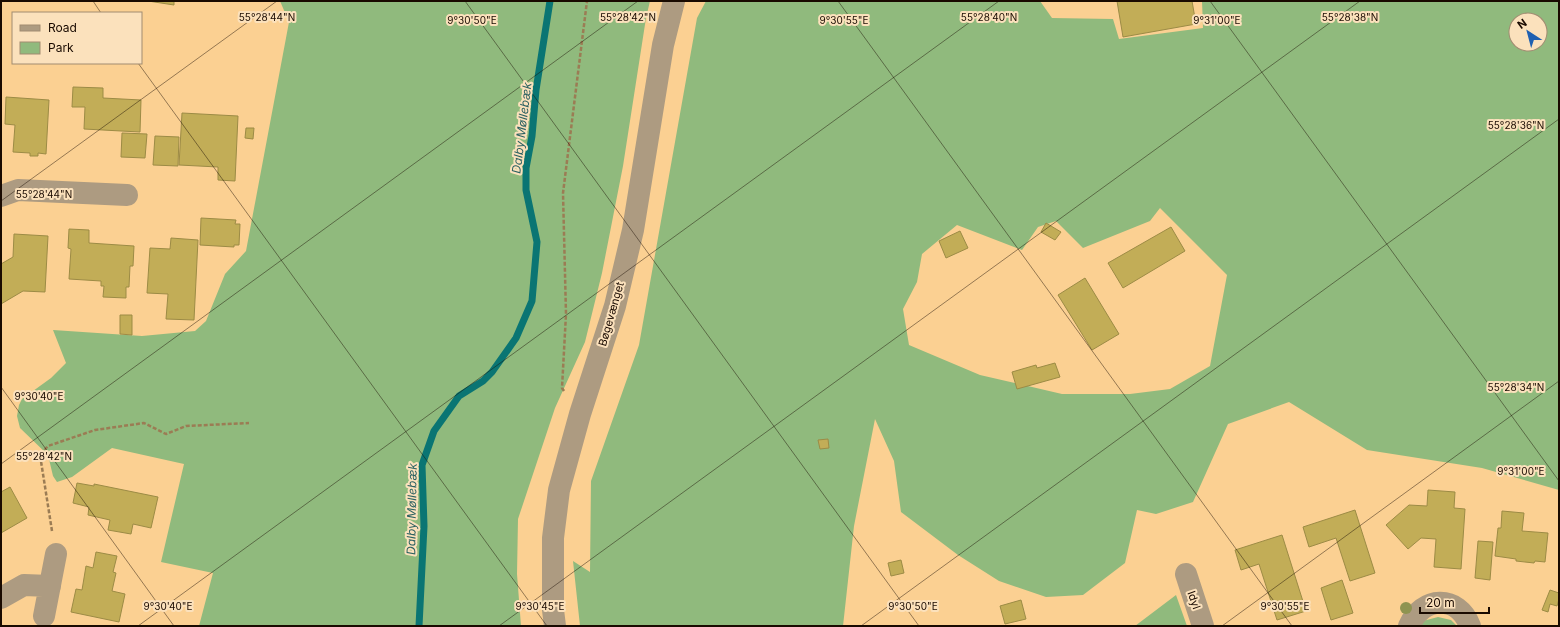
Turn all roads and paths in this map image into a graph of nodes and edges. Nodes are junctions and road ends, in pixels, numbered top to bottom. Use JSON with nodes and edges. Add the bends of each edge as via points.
{"nodes":[{"id":1,"x":587,"y":1,"type":"edge"},
{"id":2,"x":674,"y":1,"type":"edge"},
{"id":3,"x":127,"y":195,"type":"dead end"},
{"id":4,"x":1,"y":196,"type":"edge"},
{"id":5,"x":580,"y":414,"type":"junction"},
{"id":6,"x":249,"y":422,"type":"dead end"},
{"id":7,"x":56,"y":554,"type":"joint"},
{"id":8,"x":1186,"y":574,"type":"dead end"},
{"id":9,"x":50,"y":586,"type":"junction"},
{"id":10,"x":1,"y":598,"type":"edge"},
{"id":11,"x":44,"y":616,"type":"dead end"},
{"id":12,"x":555,"y":626,"type":"edge"},
{"id":13,"x":1203,"y":626,"type":"edge"},
{"id":14,"x":1409,"y":626,"type":"edge"},
{"id":15,"x":1470,"y":626,"type":"edge"}],
"edges":[{"from":1,"to":5,"type":"path","via":[[563,193],[566,314],[562,388]]},
{"from":2,"to":5,"type":"street","name":"Bøgevænget","via":[[663,45],[633,230],[615,306]]},
{"from":3,"to":4,"type":"street","via":[[18,190]]},
{"from":5,"to":12,"type":"street","name":"Bøgevænget","via":[[559,490],[553,538]]},
{"from":6,"to":7,"type":"path","via":[[186,426],[166,434],[144,423],[96,430],[48,446],[40,454]]},
{"from":7,"to":9,"type":"street"},
{"from":8,"to":13,"type":"street","name":"Idyl"},
{"from":9,"to":10,"type":"street","via":[[24,585]]},
{"from":9,"to":11,"type":"street"},
{"from":14,"to":15,"type":"street","via":[[1412,618],[1434,602],[1454,605],[1463,613]]}]}
